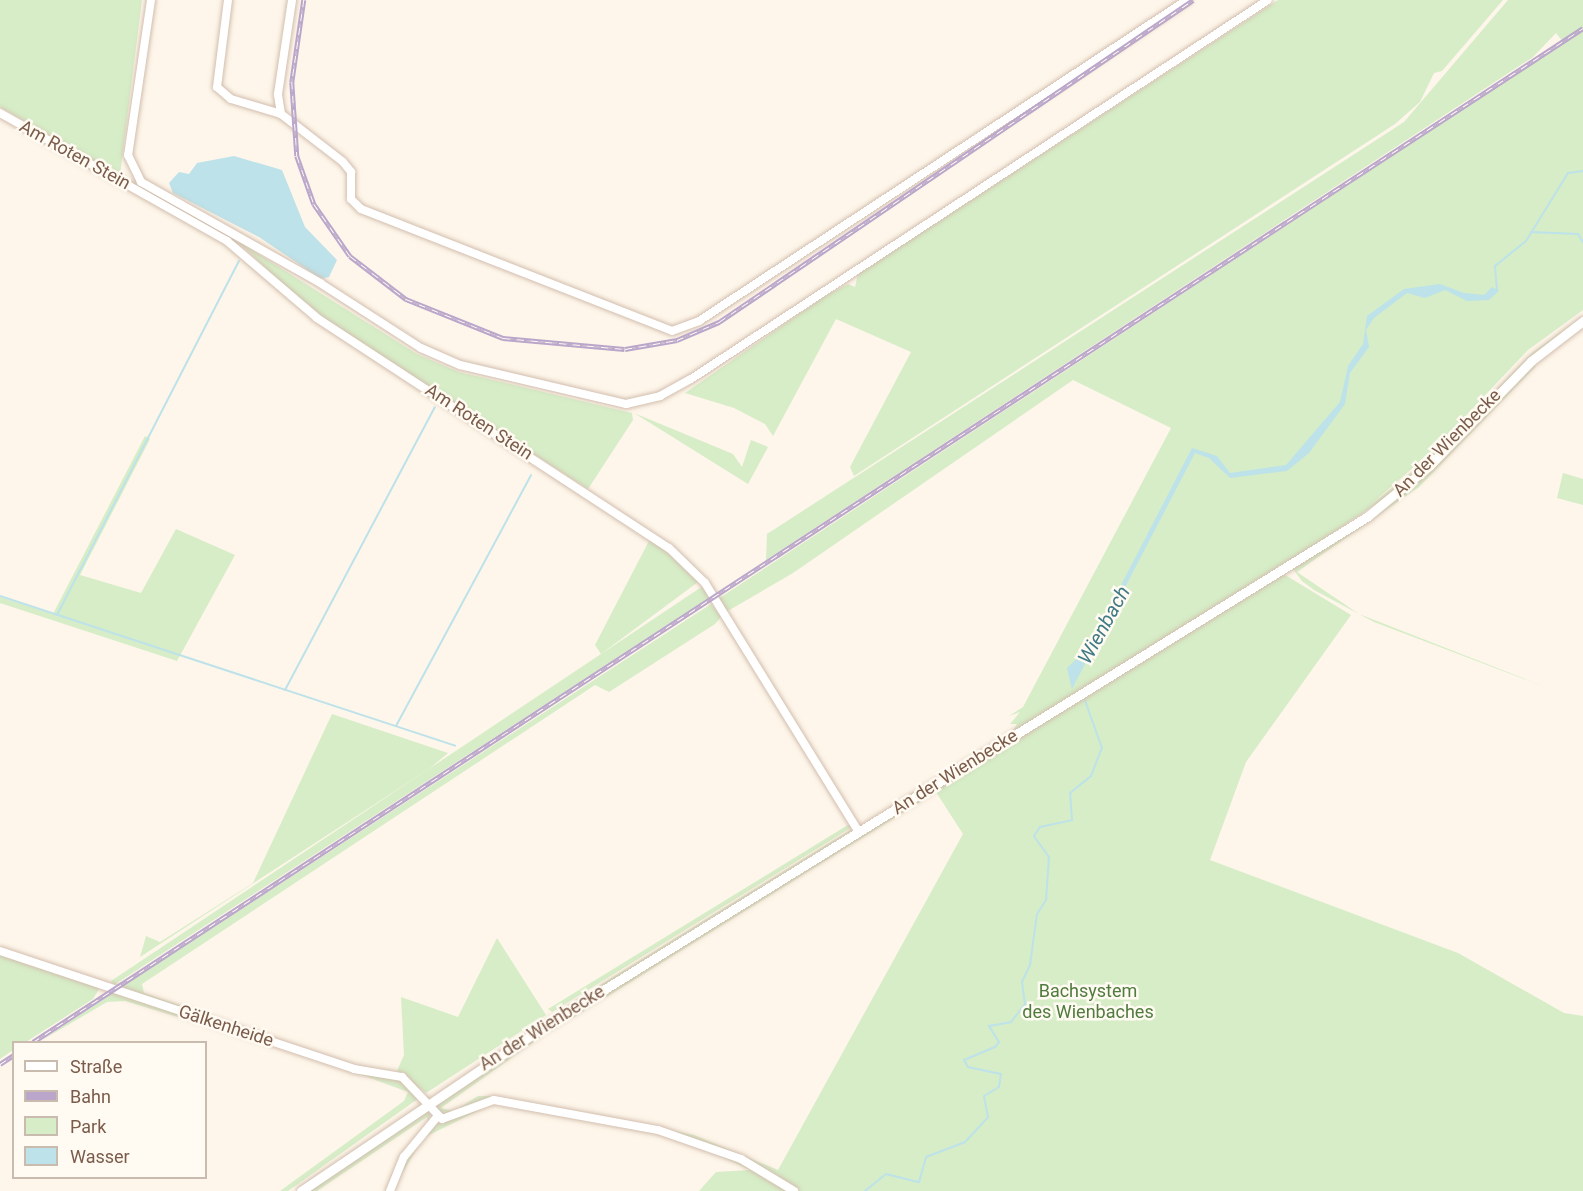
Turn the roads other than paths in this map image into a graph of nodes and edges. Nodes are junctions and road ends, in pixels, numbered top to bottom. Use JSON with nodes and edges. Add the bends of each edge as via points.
{"nodes":[{"id":1,"x":151,"y":0,"type":"edge"},
{"id":2,"x":228,"y":0,"type":"edge"},
{"id":3,"x":292,"y":0,"type":"edge"},
{"id":4,"x":1187,"y":0,"type":"edge"},
{"id":5,"x":1268,"y":0,"type":"edge"},
{"id":6,"x":278,"y":94,"type":"junction"},
{"id":7,"x":261,"y":105,"type":"junction"},
{"id":8,"x":0,"y":113,"type":"edge"},
{"id":9,"x":281,"y":114,"type":"junction"},
{"id":10,"x":1583,"y":321,"type":"edge"},
{"id":11,"x":859,"y":832,"type":"junction"},
{"id":12,"x":0,"y":951,"type":"edge"},
{"id":13,"x":426,"y":1102,"type":"junction"},
{"id":14,"x":437,"y":1117,"type":"junction"},
{"id":15,"x":301,"y":1191,"type":"edge"},
{"id":16,"x":390,"y":1191,"type":"edge"},
{"id":17,"x":794,"y":1191,"type":"edge"}],
"edges":[{"from":1,"to":5,"type":"street","via":[[128,154],[141,182],[320,284],[421,348],[460,365],[626,404],[660,396],[691,379]]},
{"from":2,"to":7,"type":"street","via":[[217,87],[231,99]]},
{"from":3,"to":6,"type":"street"},
{"from":4,"to":9,"type":"street","via":[[699,321],[672,331],[361,209],[351,199],[351,172],[343,162]]},
{"from":6,"to":7,"type":"street"},
{"from":6,"to":9,"type":"street"},
{"from":7,"to":9,"type":"street"},
{"from":8,"to":11,"type":"street","name":"Am Roten Stein","via":[[227,241],[322,322],[669,548],[705,583]]},
{"from":10,"to":11,"type":"street","name":"An der Wienbecke","via":[[1531,361],[1429,466],[1377,509]]},
{"from":11,"to":13,"type":"street","name":"An der Wienbecke"},
{"from":12,"to":13,"type":"street","name":"Gälkenheide","via":[[354,1069],[402,1077]]},
{"from":13,"to":14,"type":"street","name":"Gälkenheide"},
{"from":13,"to":15,"type":"street","name":"An der Wienbecke"},
{"from":14,"to":16,"type":"street","via":[[404,1157]]},
{"from":14,"to":17,"type":"street","via":[[454,1118],[494,1100],[658,1130],[741,1159]]}]}
